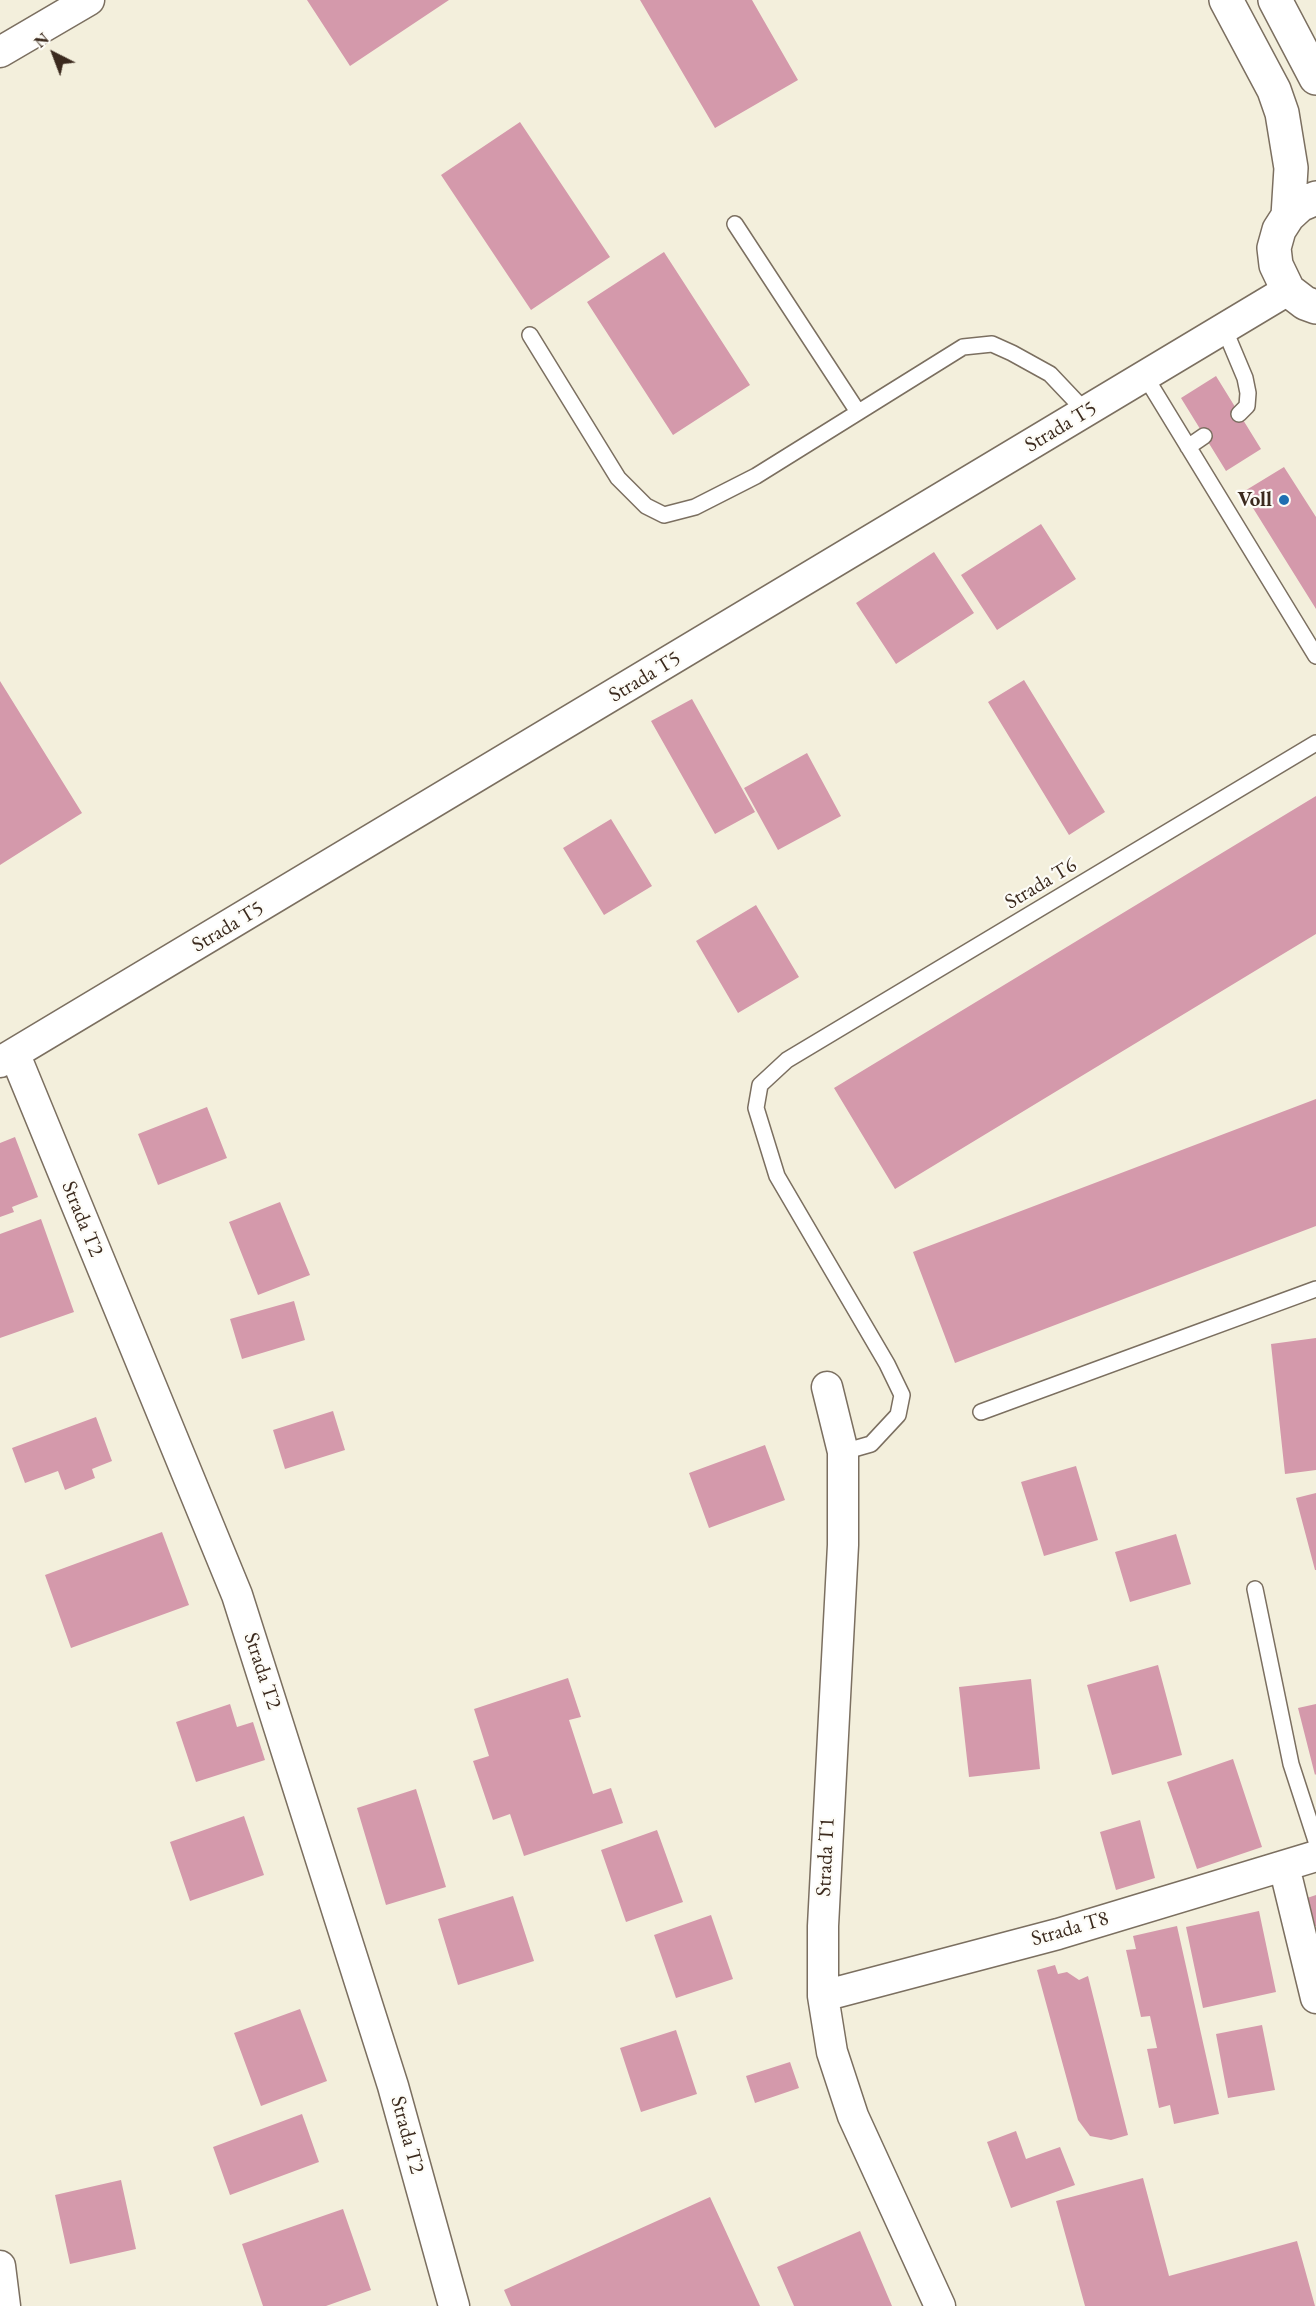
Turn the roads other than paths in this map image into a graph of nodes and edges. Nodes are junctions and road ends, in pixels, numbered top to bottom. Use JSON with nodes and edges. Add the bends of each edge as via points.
{"nodes":[{"id":1,"x":89,"y":0,"type":"edge"},
{"id":2,"x":1226,"y":0,"type":"edge"},
{"id":3,"x":1275,"y":0,"type":"edge"},
{"id":4,"x":0,"y":52,"type":"edge"},
{"id":5,"x":1316,"y":78,"type":"edge"},
{"id":6,"x":1316,"y":198,"type":"edge"},
{"id":7,"x":1288,"y":216,"type":"junction"},
{"id":8,"x":735,"y":224,"type":"dead end"},
{"id":9,"x":1288,"y":290,"type":"junction"},
{"id":10,"x":1316,"y":307,"type":"edge"},
{"id":11,"x":1224,"y":328,"type":"junction"},
{"id":12,"x":530,"y":335,"type":"dead end"},
{"id":13,"x":1145,"y":376,"type":"junction"},
{"id":14,"x":858,"y":412,"type":"junction"},
{"id":15,"x":1086,"y":412,"type":"junction"},
{"id":16,"x":1239,"y":414,"type":"dead end"},
{"id":17,"x":1204,"y":436,"type":"dead end"},
{"id":18,"x":1188,"y":447,"type":"junction"},
{"id":19,"x":1316,"y":656,"type":"edge"},
{"id":20,"x":1316,"y":743,"type":"edge"},
{"id":21,"x":7,"y":1058,"type":"edge"},
{"id":22,"x":1316,"y":1289,"type":"edge"},
{"id":23,"x":827,"y":1387,"type":"dead end"},
{"id":24,"x":981,"y":1412,"type":"dead end"},
{"id":25,"x":843,"y":1452,"type":"junction"},
{"id":26,"x":1255,"y":1589,"type":"dead end"},
{"id":27,"x":1316,"y":1841,"type":"edge"},
{"id":28,"x":1316,"y":1856,"type":"edge"},
{"id":29,"x":1284,"y":1866,"type":"junction"},
{"id":30,"x":823,"y":1996,"type":"junction"},
{"id":31,"x":1316,"y":1998,"type":"edge"},
{"id":32,"x":0,"y":2266,"type":"edge"},
{"id":33,"x":5,"y":2306,"type":"edge"},
{"id":34,"x":454,"y":2306,"type":"edge"},
{"id":35,"x":940,"y":2306,"type":"edge"}],
"edges":[{"from":1,"to":4,"type":"street"},
{"from":2,"to":7,"type":"main road","via":[[1274,90],[1282,113],[1291,168]]},
{"from":3,"to":5,"type":"main road"},
{"from":6,"to":7,"type":"main road"},
{"from":7,"to":9,"type":"main road","via":[[1275,248],[1276,265]]},
{"from":8,"to":14,"type":"lane"},
{"from":9,"to":10,"type":"main road"},
{"from":9,"to":11,"type":"street","name":"Strada T5"},
{"from":11,"to":13,"type":"street","name":"Strada T5"},
{"from":11,"to":16,"type":"lane","via":[[1248,393],[1247,406]]},
{"from":12,"to":14,"type":"lane","via":[[618,478],[646,506],[664,515],[695,507],[756,476]]},
{"from":13,"to":15,"type":"street","name":"Strada T5"},
{"from":13,"to":18,"type":"lane"},
{"from":14,"to":15,"type":"lane","via":[[963,347],[992,344],[1050,374]]},
{"from":15,"to":21,"type":"street","name":"Strada T5"},
{"from":17,"to":18,"type":"lane"},
{"from":18,"to":19,"type":"lane"},
{"from":20,"to":25,"type":"lane","name":"Strada T6","via":[[787,1060],[760,1085],[756,1108],[777,1176],[902,1395],[898,1415],[871,1444]]},
{"from":21,"to":34,"type":"street","name":"Strada T2","via":[[237,1595],[393,2086]]},
{"from":22,"to":24,"type":"lane"},
{"from":23,"to":25,"type":"street","name":"Strada T1"},
{"from":25,"to":30,"type":"street","name":"Strada T1","via":[[843,1545],[823,1926]]},
{"from":26,"to":27,"type":"lane","via":[[1291,1764]]},
{"from":28,"to":29,"type":"street","name":"Strada T8"},
{"from":29,"to":30,"type":"street","name":"Strada T8","via":[[1058,1934]]},
{"from":29,"to":31,"type":"street"},
{"from":30,"to":35,"type":"street","name":"Strada T1","via":[[832,2052],[853,2116]]},
{"from":32,"to":33,"type":"street"}]}
